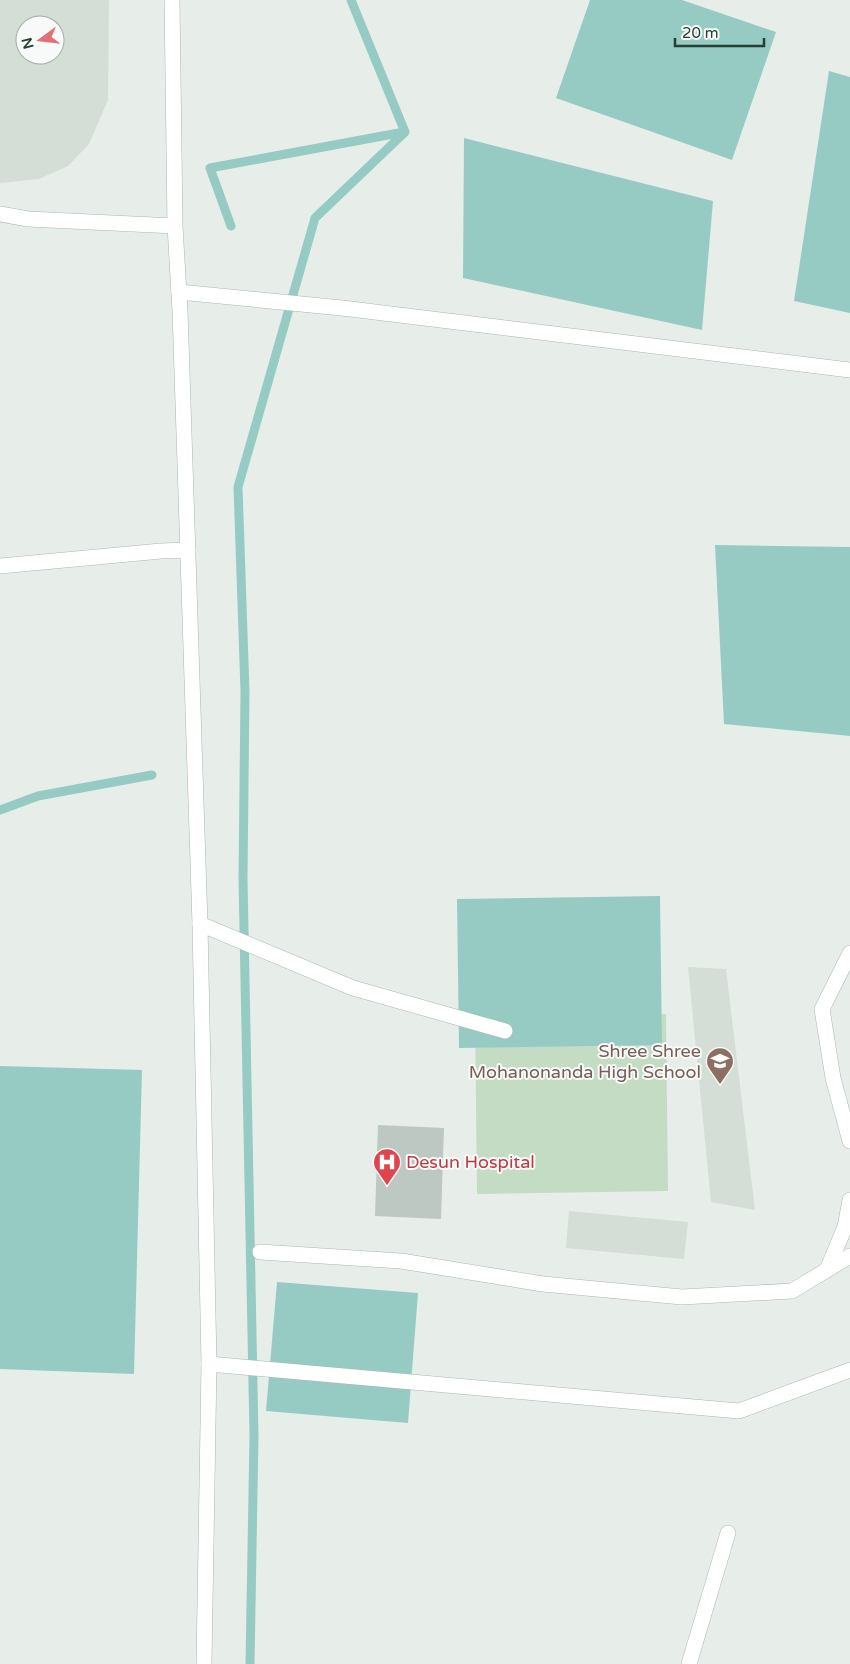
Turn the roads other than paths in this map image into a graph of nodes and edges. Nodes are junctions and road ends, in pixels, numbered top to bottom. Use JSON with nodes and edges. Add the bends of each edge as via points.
{"nodes":[{"id":1,"x":172,"y":0,"type":"edge"},
{"id":2,"x":0,"y":214,"type":"edge"},
{"id":3,"x":174,"y":226,"type":"junction"},
{"id":4,"x":179,"y":292,"type":"junction"},
{"id":5,"x":850,"y":370,"type":"edge"},
{"id":6,"x":188,"y":550,"type":"junction"},
{"id":7,"x":0,"y":566,"type":"edge"},
{"id":8,"x":200,"y":924,"type":"junction"},
{"id":9,"x":850,"y":953,"type":"edge"},
{"id":10,"x":504,"y":1031,"type":"dead end"},
{"id":11,"x":850,"y":1141,"type":"edge"},
{"id":12,"x":850,"y":1200,"type":"edge"},
{"id":13,"x":260,"y":1252,"type":"dead end"},
{"id":14,"x":850,"y":1256,"type":"edge"},
{"id":15,"x":827,"y":1270,"type":"junction"},
{"id":16,"x":209,"y":1364,"type":"junction"},
{"id":17,"x":850,"y":1370,"type":"edge"},
{"id":18,"x":728,"y":1533,"type":"dead end"},
{"id":19,"x":204,"y":1664,"type":"edge"},
{"id":20,"x":689,"y":1664,"type":"edge"}],
"edges":[{"from":1,"to":3,"type":"street"},
{"from":2,"to":3,"type":"street","via":[[28,219]]},
{"from":3,"to":4,"type":"street"},
{"from":4,"to":5,"type":"street","via":[[342,308]]},
{"from":4,"to":6,"type":"street"},
{"from":6,"to":7,"type":"street"},
{"from":6,"to":8,"type":"street"},
{"from":8,"to":10,"type":"street","via":[[353,988]]},
{"from":8,"to":16,"type":"street"},
{"from":9,"to":11,"type":"street","via":[[822,1009],[833,1078]]},
{"from":12,"to":15,"type":"street","via":[[845,1227]]},
{"from":13,"to":15,"type":"street","via":[[401,1261],[543,1284],[682,1297],[792,1291]]},
{"from":14,"to":15,"type":"street"},
{"from":16,"to":17,"type":"street","via":[[739,1411]]},
{"from":16,"to":19,"type":"street"},
{"from":18,"to":20,"type":"street"}]}
